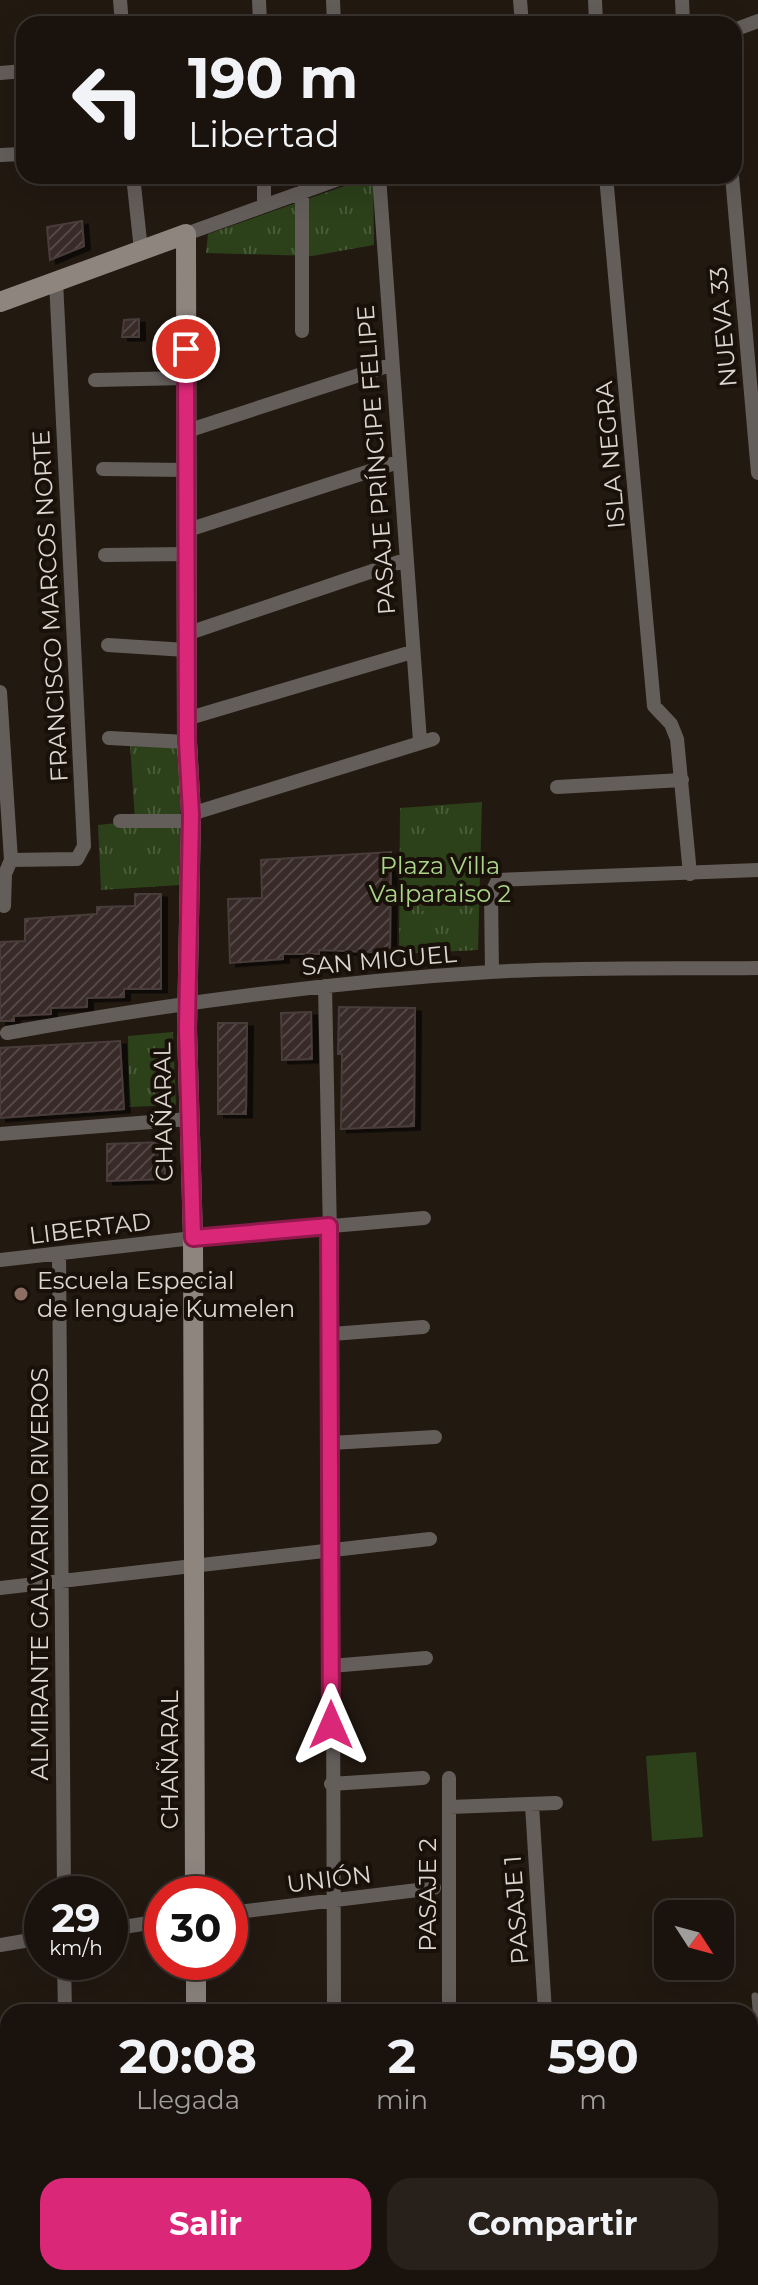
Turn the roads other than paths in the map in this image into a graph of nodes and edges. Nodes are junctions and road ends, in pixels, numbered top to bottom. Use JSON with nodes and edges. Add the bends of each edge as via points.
{"nodes":[{"id":1,"x":134,"y":184,"type":"edge"},
{"id":2,"x":264,"y":184,"type":"edge"},
{"id":3,"x":323,"y":184,"type":"edge"},
{"id":4,"x":379,"y":184,"type":"edge"},
{"id":5,"x":607,"y":184,"type":"edge"},
{"id":6,"x":733,"y":184,"type":"edge"},
{"id":7,"x":302,"y":192,"type":"junction"},
{"id":8,"x":264,"y":206,"type":"junction"},
{"id":9,"x":186,"y":234,"type":"junction"},
{"id":10,"x":141,"y":250,"type":"junction"},
{"id":11,"x":56,"y":281,"type":"junction"},
{"id":12,"x":0,"y":302,"type":"edge"},
{"id":13,"x":302,"y":331,"type":"dead end"},
{"id":14,"x":390,"y":365,"type":"junction"},
{"id":15,"x":186,"y":378,"type":"junction"},
{"id":16,"x":95,"y":380,"type":"dead end"},
{"id":17,"x":187,"y":431,"type":"junction"},
{"id":18,"x":398,"y":462,"type":"junction"},
{"id":19,"x":103,"y":469,"type":"dead end"},
{"id":20,"x":186,"y":470,"type":"junction"},
{"id":21,"x":758,"y":473,"type":"edge"},
{"id":22,"x":185,"y":531,"type":"junction"},
{"id":23,"x":186,"y":554,"type":"junction"},
{"id":24,"x":105,"y":555,"type":"dead end"},
{"id":25,"x":405,"y":560,"type":"junction"},
{"id":26,"x":186,"y":642,"type":"junction"},
{"id":27,"x":108,"y":645,"type":"dead end"},
{"id":28,"x":412,"y":652,"type":"junction"},
{"id":29,"x":0,"y":692,"type":"edge"},
{"id":30,"x":186,"y":719,"type":"junction"},
{"id":31,"x":109,"y":738,"type":"dead end"},
{"id":32,"x":187,"y":742,"type":"junction"},
{"id":33,"x":682,"y":780,"type":"junction"},
{"id":34,"x":557,"y":787,"type":"dead end"},
{"id":35,"x":190,"y":818,"type":"junction"},
{"id":36,"x":120,"y":821,"type":"dead end"},
{"id":37,"x":11,"y":860,"type":"junction"},
{"id":38,"x":758,"y":870,"type":"edge"},
{"id":39,"x":690,"y":874,"type":"junction"},
{"id":40,"x":4,"y":906,"type":"dead end"},
{"id":41,"x":758,"y":968,"type":"edge"},
{"id":42,"x":492,"y":972,"type":"junction"},
{"id":43,"x":325,"y":986,"type":"junction"},
{"id":44,"x":189,"y":1003,"type":"junction"},
{"id":45,"x":7,"y":1033,"type":"dead end"},
{"id":46,"x":189,"y":1119,"type":"junction"},
{"id":47,"x":0,"y":1134,"type":"edge"},
{"id":48,"x":424,"y":1218,"type":"dead end"},
{"id":49,"x":329,"y":1226,"type":"junction"},
{"id":50,"x":193,"y":1238,"type":"junction"},
{"id":51,"x":59,"y":1254,"type":"junction"},
{"id":52,"x":0,"y":1260,"type":"edge"},
{"id":53,"x":423,"y":1327,"type":"dead end"},
{"id":54,"x":332,"y":1334,"type":"junction"},
{"id":55,"x":435,"y":1437,"type":"dead end"},
{"id":56,"x":331,"y":1443,"type":"junction"},
{"id":57,"x":430,"y":1539,"type":"dead end"},
{"id":58,"x":330,"y":1549,"type":"junction"},
{"id":59,"x":194,"y":1565,"type":"junction"},
{"id":60,"x":61,"y":1579,"type":"junction"},
{"id":61,"x":0,"y":1588,"type":"edge"},
{"id":62,"x":426,"y":1658,"type":"dead end"},
{"id":63,"x":331,"y":1666,"type":"junction"},
{"id":64,"x":423,"y":1778,"type":"dead end"},
{"id":65,"x":449,"y":1778,"type":"dead end"},
{"id":66,"x":331,"y":1784,"type":"junction"},
{"id":67,"x":556,"y":1803,"type":"dead end"},
{"id":68,"x":532,"y":1805,"type":"junction"},
{"id":69,"x":449,"y":1807,"type":"junction"},
{"id":70,"x":64,"y":1876,"type":"edge"},
{"id":71,"x":195,"y":1876,"type":"edge"},
{"id":72,"x":434,"y":1888,"type":"dead end"},
{"id":73,"x":333,"y":1901,"type":"junction"},
{"id":74,"x":248,"y":1911,"type":"edge"},
{"id":75,"x":24,"y":1941,"type":"edge"},
{"id":76,"x":0,"y":1945,"type":"edge"},
{"id":77,"x":64,"y":1980,"type":"edge"},
{"id":78,"x":196,"y":1980,"type":"edge"},
{"id":79,"x":755,"y":1996,"type":"dead end"},
{"id":80,"x":65,"y":2004,"type":"edge"},
{"id":81,"x":196,"y":2004,"type":"edge"},
{"id":82,"x":334,"y":2004,"type":"edge"},
{"id":83,"x":449,"y":2004,"type":"edge"},
{"id":84,"x":544,"y":2004,"type":"edge"},
{"id":85,"x":756,"y":2004,"type":"edge"}],
"edges":[{"from":1,"to":10,"type":"street"},
{"from":2,"to":8,"type":"street"},
{"from":3,"to":7,"type":"street"},
{"from":4,"to":14,"type":"street","name":"PASAJE PRÍNCIPE FELIPE"},
{"from":5,"to":33,"type":"street","name":"ISLA NEGRA","via":[[654,706],[677,739]]},
{"from":6,"to":21,"type":"street","name":"NUEVA 33"},
{"from":7,"to":8,"type":"street"},
{"from":7,"to":13,"type":"street"},
{"from":8,"to":9,"type":"street"},
{"from":9,"to":10,"type":"street"},
{"from":9,"to":15,"type":"street","name":"CHAÑARAL"},
{"from":10,"to":11,"type":"street"},
{"from":11,"to":12,"type":"street"},
{"from":11,"to":37,"type":"street","name":"FRANCISCO MARCOS NORTE","via":[[84,846],[77,859]]},
{"from":14,"to":17,"type":"street"},
{"from":14,"to":18,"type":"street","name":"PASAJE PRÍNCIPE FELIPE"},
{"from":15,"to":16,"type":"street"},
{"from":15,"to":17,"type":"street","name":"CHAÑARAL"},
{"from":17,"to":20,"type":"street","name":"CHAÑARAL"},
{"from":18,"to":22,"type":"street"},
{"from":18,"to":25,"type":"street","name":"PASAJE PRÍNCIPE FELIPE"},
{"from":19,"to":20,"type":"street"},
{"from":20,"to":22,"type":"street","name":"CHAÑARAL"},
{"from":22,"to":23,"type":"street","name":"CHAÑARAL"},
{"from":23,"to":24,"type":"street"},
{"from":23,"to":26,"type":"street","name":"CHAÑARAL"},
{"from":25,"to":26,"type":"street"},
{"from":25,"to":28,"type":"street","name":"PASAJE PRÍNCIPE FELIPE"},
{"from":26,"to":27,"type":"street"},
{"from":26,"to":30,"type":"street","name":"CHAÑARAL"},
{"from":28,"to":30,"type":"street"},
{"from":28,"to":35,"type":"street","name":"PASAJE PRÍNCIPE FELIPE","via":[[426,740]]},
{"from":29,"to":37,"type":"street"},
{"from":30,"to":32,"type":"street","name":"CHAÑARAL"},
{"from":31,"to":32,"type":"street"},
{"from":32,"to":35,"type":"street","name":"CHAÑARAL"},
{"from":33,"to":34,"type":"street"},
{"from":33,"to":39,"type":"street","name":"ISLA NEGRA"},
{"from":35,"to":36,"type":"street"},
{"from":35,"to":44,"type":"street","name":"CHAÑARAL"},
{"from":37,"to":40,"type":"street"},
{"from":38,"to":39,"type":"street"},
{"from":39,"to":42,"type":"street","via":[[498,880],[491,894]]},
{"from":41,"to":42,"type":"street","name":"SAN MIGUEL"},
{"from":42,"to":43,"type":"street","name":"SAN MIGUEL"},
{"from":43,"to":44,"type":"street","name":"SAN MIGUEL"},
{"from":43,"to":49,"type":"street"},
{"from":44,"to":45,"type":"street","name":"SAN MIGUEL"},
{"from":44,"to":46,"type":"street","name":"CHAÑARAL"},
{"from":46,"to":47,"type":"street"},
{"from":46,"to":50,"type":"street","name":"CHAÑARAL"},
{"from":48,"to":49,"type":"street","name":"LIBERTAD"},
{"from":49,"to":50,"type":"street","name":"LIBERTAD"},
{"from":49,"to":54,"type":"street"},
{"from":50,"to":51,"type":"street","name":"LIBERTAD"},
{"from":50,"to":59,"type":"street","name":"CHAÑARAL"},
{"from":51,"to":52,"type":"street","name":"LIBERTAD"},
{"from":51,"to":60,"type":"street","name":"ALMIRANTE GALVARINO RIVEROS"},
{"from":53,"to":54,"type":"street"},
{"from":54,"to":56,"type":"street"},
{"from":55,"to":56,"type":"street"},
{"from":56,"to":58,"type":"street"},
{"from":57,"to":58,"type":"street"},
{"from":58,"to":59,"type":"street"},
{"from":58,"to":63,"type":"street"},
{"from":59,"to":60,"type":"street"},
{"from":59,"to":71,"type":"street","name":"CHAÑARAL"},
{"from":60,"to":61,"type":"street"},
{"from":60,"to":70,"type":"street","name":"ALMIRANTE GALVARINO RIVEROS"},
{"from":62,"to":63,"type":"street"},
{"from":63,"to":66,"type":"street"},
{"from":64,"to":66,"type":"street"},
{"from":65,"to":69,"type":"street","name":"PASAJE 2"},
{"from":66,"to":73,"type":"street"},
{"from":67,"to":68,"type":"street"},
{"from":68,"to":69,"type":"street"},
{"from":68,"to":84,"type":"street","name":"PASAJE 1"},
{"from":69,"to":83,"type":"street","name":"PASAJE 2"},
{"from":72,"to":73,"type":"street","name":"UNIÓN"},
{"from":73,"to":74,"type":"street","name":"UNIÓN"},
{"from":73,"to":82,"type":"street"},
{"from":75,"to":76,"type":"street"},
{"from":77,"to":80,"type":"street"},
{"from":78,"to":81,"type":"street"},
{"from":79,"to":85,"type":"lane"}]}
